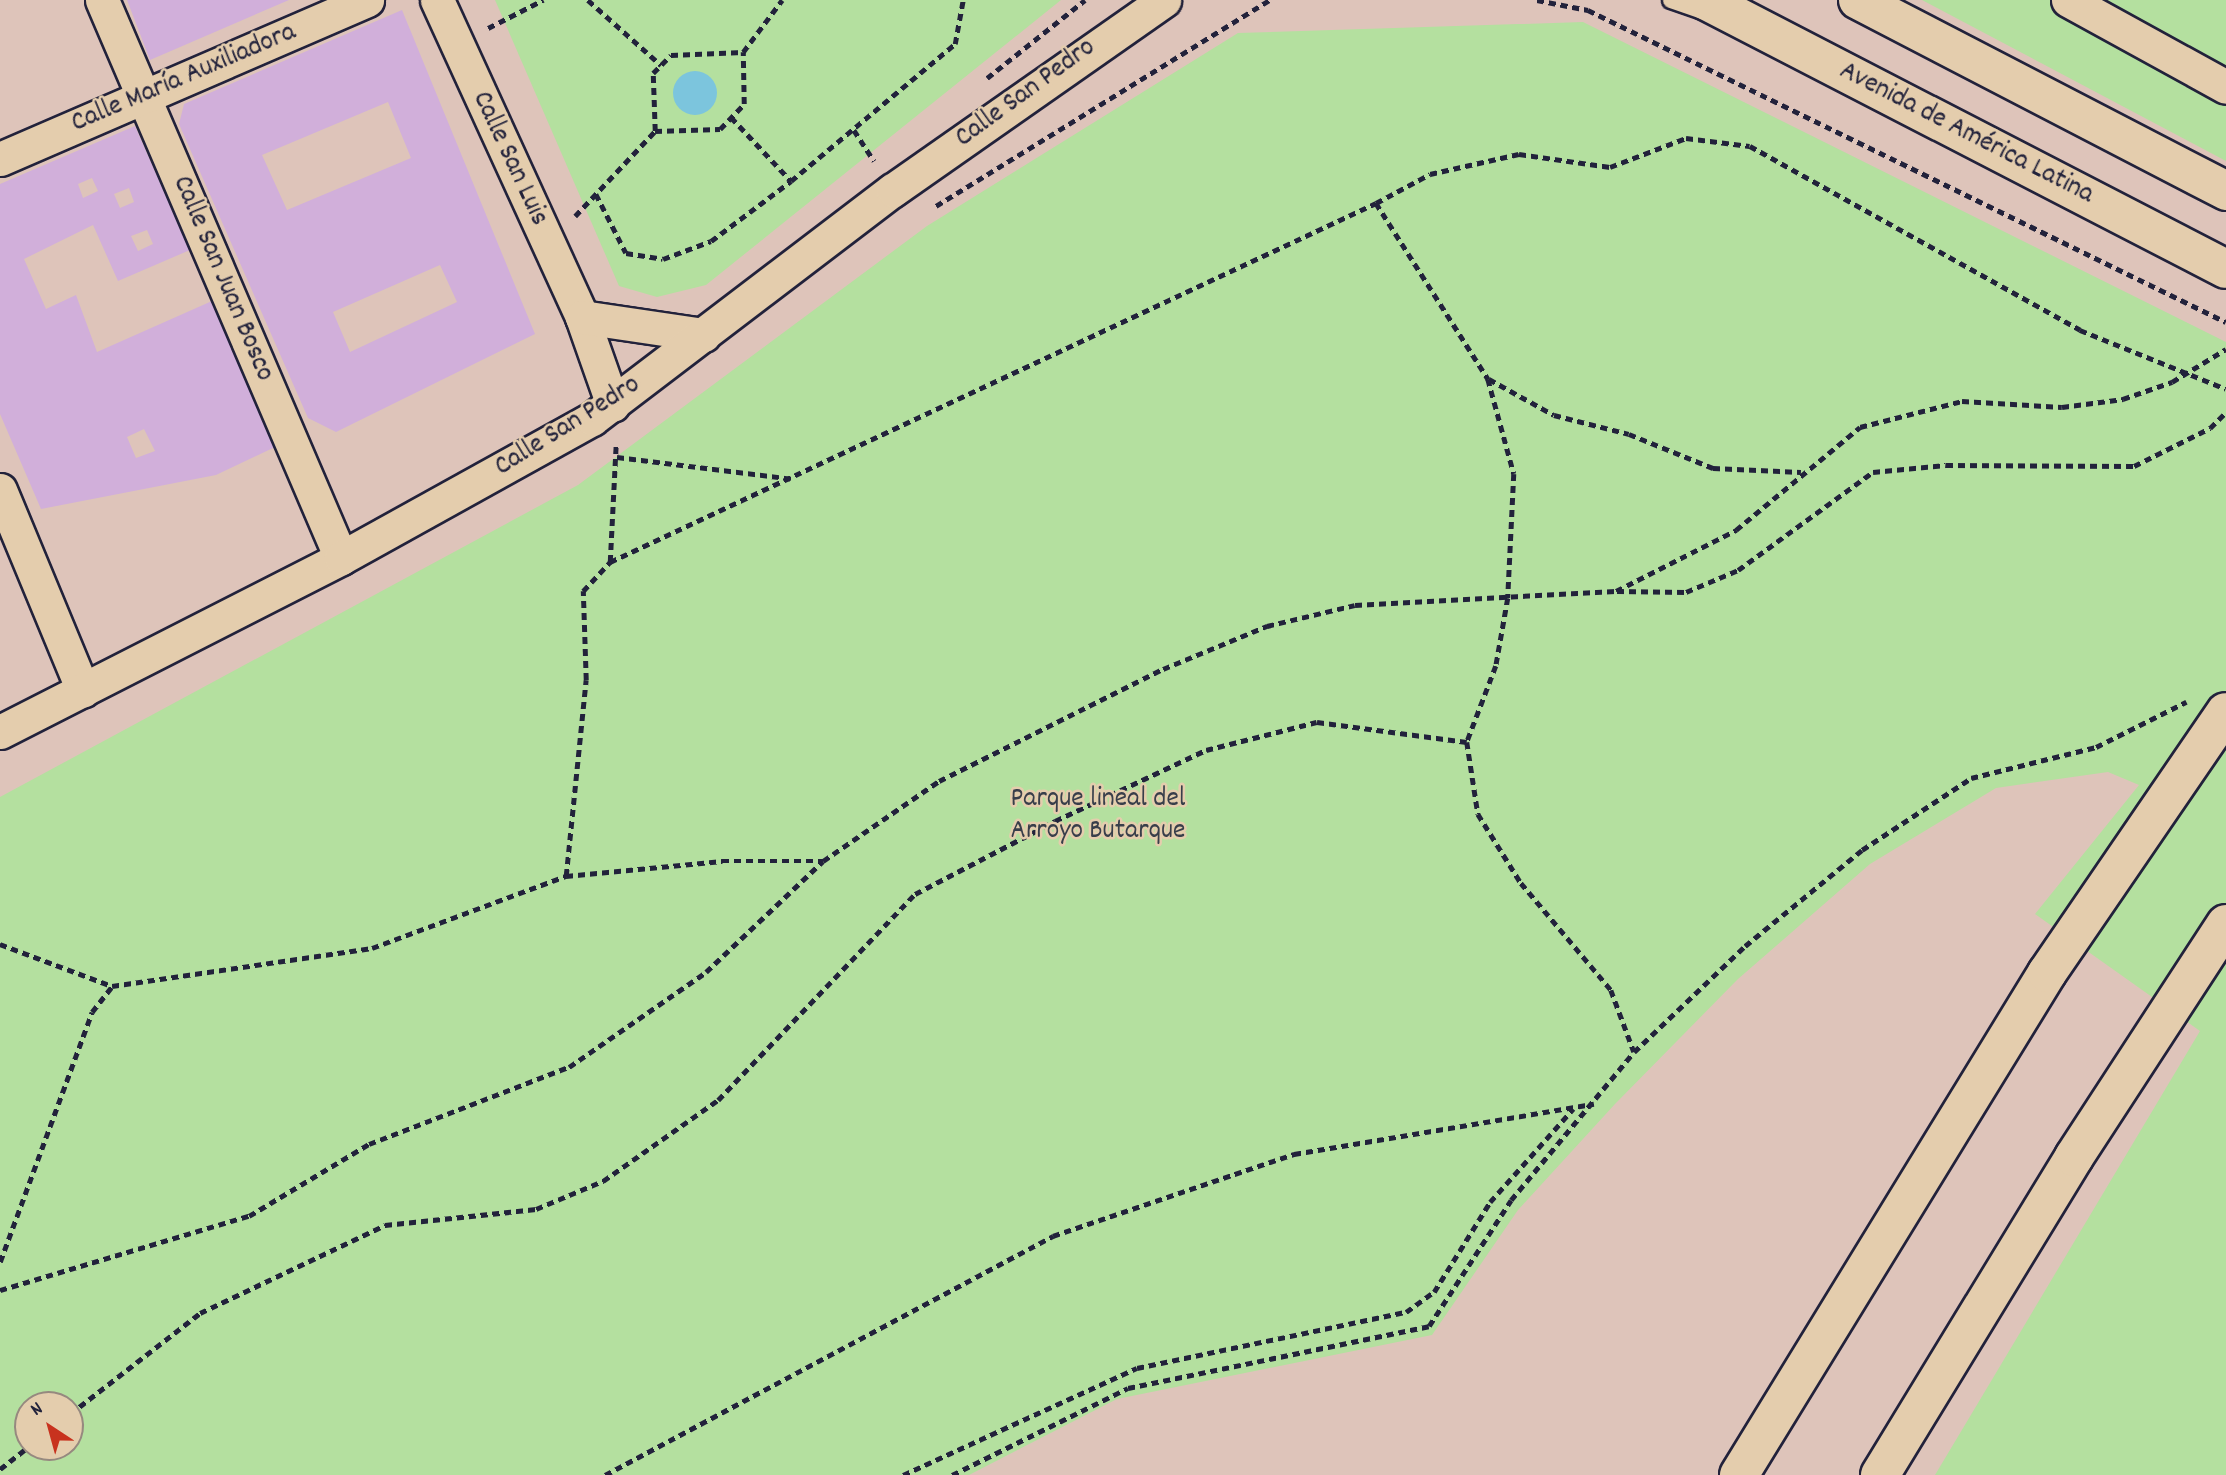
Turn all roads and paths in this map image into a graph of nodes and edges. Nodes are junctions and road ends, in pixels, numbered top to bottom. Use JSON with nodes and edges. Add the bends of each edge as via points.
{"nodes":[{"id":1,"x":102,"y":0,"type":"edge"},
{"id":2,"x":367,"y":0,"type":"edge"},
{"id":3,"x":437,"y":0,"type":"edge"},
{"id":4,"x":543,"y":0,"type":"edge"},
{"id":5,"x":588,"y":0,"type":"edge"},
{"id":6,"x":782,"y":0,"type":"edge"},
{"id":7,"x":963,"y":0,"type":"edge"},
{"id":8,"x":1164,"y":0,"type":"edge"},
{"id":9,"x":1269,"y":0,"type":"edge"},
{"id":10,"x":1537,"y":0,"type":"edge"},
{"id":11,"x":1671,"y":0,"type":"edge"},
{"id":12,"x":1705,"y":0,"type":"edge"},
{"id":13,"x":1858,"y":0,"type":"edge"},
{"id":14,"x":2068,"y":0,"type":"edge"},
{"id":15,"x":1134,"y":11,"type":"edge"},
{"id":16,"x":1781,"y":39,"type":"junction"},
{"id":17,"x":457,"y":44,"type":"junction"},
{"id":18,"x":743,"y":52,"type":"junction"},
{"id":19,"x":661,"y":65,"type":"junction"},
{"id":20,"x":2226,"y":87,"type":"edge"},
{"id":21,"x":144,"y":96,"type":"junction"},
{"id":22,"x":731,"y":117,"type":"junction"},
{"id":23,"x":854,"y":130,"type":"junction"},
{"id":24,"x":654,"y":131,"type":"junction"},
{"id":25,"x":0,"y":159,"type":"edge"},
{"id":26,"x":791,"y":181,"type":"junction"},
{"id":27,"x":893,"y":190,"type":"junction"},
{"id":28,"x":2226,"y":191,"type":"edge"},
{"id":29,"x":596,"y":194,"type":"junction"},
{"id":30,"x":1376,"y":204,"type":"junction"},
{"id":31,"x":549,"y":245,"type":"junction"},
{"id":32,"x":2226,"y":269,"type":"edge"},
{"id":33,"x":582,"y":317,"type":"junction"},
{"id":34,"x":2226,"y":322,"type":"edge"},
{"id":35,"x":704,"y":335,"type":"junction"},
{"id":36,"x":2226,"y":349,"type":"edge"},
{"id":37,"x":1488,"y":379,"type":"junction"},
{"id":38,"x":2226,"y":389,"type":"edge"},
{"id":39,"x":613,"y":405,"type":"junction"},
{"id":40,"x":2226,"y":412,"type":"edge"},
{"id":41,"x":1803,"y":472,"type":"junction"},
{"id":42,"x":795,"y":480,"type":"junction"},
{"id":43,"x":0,"y":490,"type":"edge"},
{"id":44,"x":341,"y":558,"type":"junction"},
{"id":45,"x":610,"y":562,"type":"junction"},
{"id":46,"x":1616,"y":591,"type":"junction"},
{"id":47,"x":1508,"y":598,"type":"junction"},
{"id":48,"x":83,"y":690,"type":"junction"},
{"id":49,"x":2210,"y":705,"type":"edge"},
{"id":50,"x":0,"y":732,"type":"edge"},
{"id":51,"x":1467,"y":742,"type":"junction"},
{"id":52,"x":823,"y":861,"type":"junction"},
{"id":53,"x":566,"y":876,"type":"junction"},
{"id":54,"x":2226,"y":924,"type":"edge"},
{"id":55,"x":0,"y":944,"type":"edge"},
{"id":56,"x":112,"y":986,"type":"junction"},
{"id":57,"x":1634,"y":1052,"type":"junction"},
{"id":58,"x":1596,"y":1104,"type":"junction"},
{"id":59,"x":1574,"y":1108,"type":"junction"},
{"id":60,"x":0,"y":1262,"type":"edge"},
{"id":61,"x":0,"y":1290,"type":"edge"},
{"id":62,"x":84,"y":1403,"type":"edge"},
{"id":63,"x":14,"y":1458,"type":"edge"},
{"id":64,"x":0,"y":1469,"type":"edge"},
{"id":65,"x":605,"y":1475,"type":"edge"},
{"id":66,"x":903,"y":1475,"type":"edge"},
{"id":67,"x":953,"y":1475,"type":"edge"},
{"id":68,"x":1739,"y":1475,"type":"edge"},
{"id":69,"x":1880,"y":1475,"type":"edge"}],
"edges":[{"from":1,"to":21,"type":"street","name":"Calle San Juan Bosco"},
{"from":2,"to":21,"type":"street","name":"Calle María Auxiliadora"},
{"from":3,"to":17,"type":"street","name":"Calle San Luis"},
{"from":4,"to":17,"type":"path"},
{"from":5,"to":19,"type":"path"},
{"from":6,"to":18,"type":"path"},
{"from":7,"to":23,"type":"path","via":[[955,44]]},
{"from":8,"to":15,"type":"street","name":"Calle San Pedro"},
{"from":9,"to":27,"type":"path","via":[[919,217]]},
{"from":10,"to":34,"type":"path","via":[[1588,10]]},
{"from":11,"to":16,"type":"lane"},
{"from":12,"to":16,"type":"main road","name":"Avenida de América Latina"},
{"from":13,"to":28,"type":"main road"},
{"from":14,"to":20,"type":"street"},
{"from":15,"to":27,"type":"street","name":"Calle San Pedro"},
{"from":16,"to":32,"type":"main road","name":"Avenida de América Latina"},
{"from":17,"to":31,"type":"street","name":"Calle San Luis"},
{"from":18,"to":19,"type":"path","via":[[688,51]]},
{"from":18,"to":22,"type":"path","via":[[744,104]]},
{"from":19,"to":24,"type":"path","via":[[653,74]]},
{"from":21,"to":25,"type":"street","name":"Calle María Auxiliadora"},
{"from":21,"to":44,"type":"street","name":"Calle San Juan Bosco"},
{"from":22,"to":24,"type":"path","via":[[720,129]]},
{"from":22,"to":26,"type":"path"},
{"from":23,"to":26,"type":"path"},
{"from":23,"to":27,"type":"path"},
{"from":24,"to":29,"type":"path"},
{"from":26,"to":29,"type":"path","via":[[711,242],[663,259],[626,253]]},
{"from":27,"to":35,"type":"street","name":"Calle San Pedro"},
{"from":29,"to":31,"type":"path"},
{"from":30,"to":37,"type":"path"},
{"from":30,"to":38,"type":"path","via":[[1430,174],[1519,154],[1610,167],[1686,138],[1750,146],[2080,330]]},
{"from":30,"to":42,"type":"path"},
{"from":31,"to":33,"type":"street","name":"Calle San Luis"},
{"from":33,"to":35,"type":"street"},
{"from":33,"to":39,"type":"street","name":"Calle San Luis"},
{"from":35,"to":39,"type":"street","name":"Calle San Pedro"},
{"from":36,"to":41,"type":"path","bridge":true,"via":[[2172,382],[2123,399],[2062,407],[1962,401],[1901,412],[1860,427]]},
{"from":37,"to":41,"type":"path","via":[[1554,415],[1629,434],[1713,468]]},
{"from":37,"to":47,"type":"path","via":[[1514,474]]},
{"from":39,"to":44,"type":"street","name":"Calle San Pedro"},
{"from":40,"to":46,"type":"path","via":[[2210,428],[2134,466],[1946,465],[1873,472],[1738,569],[1685,592]]},
{"from":41,"to":46,"type":"path","via":[[1736,530]]},
{"from":42,"to":45,"type":"path"},
{"from":42,"to":45,"type":"path","via":[[617,457]]},
{"from":43,"to":48,"type":"street"},
{"from":44,"to":48,"type":"street","name":"Calle San Pedro"},
{"from":45,"to":53,"type":"path","via":[[583,591],[586,680]]},
{"from":46,"to":47,"type":"path"},
{"from":47,"to":51,"type":"path","via":[[1496,666]]},
{"from":47,"to":52,"type":"path","via":[[1355,606],[1267,626],[1163,670],[939,781]]},
{"from":48,"to":50,"type":"street","name":"Calle San Pedro"},
{"from":49,"to":57,"type":"path","via":[[2096,747],[1972,778],[1852,859],[1745,946]]},
{"from":49,"to":68,"type":"main road","via":[[2077,931],[1848,1289]]},
{"from":51,"to":57,"type":"path","via":[[1478,814],[1521,883],[1611,990]]},
{"from":51,"to":62,"type":"path","via":[[1317,722],[1206,750],[1055,821],[915,894],[718,1100],[603,1181],[536,1209],[385,1225],[200,1312]]},
{"from":52,"to":53,"type":"path","via":[[722,861]]},
{"from":52,"to":61,"type":"path","via":[[706,972],[569,1067],[369,1144],[249,1216]]},
{"from":53,"to":56,"type":"path","via":[[372,948]]},
{"from":54,"to":69,"type":"main road","via":[[2176,995]]},
{"from":55,"to":56,"type":"path"},
{"from":56,"to":60,"type":"path","via":[[92,1012]]},
{"from":57,"to":58,"type":"path"},
{"from":58,"to":59,"type":"path"},
{"from":58,"to":67,"type":"path","via":[[1511,1200],[1429,1326],[1128,1388]]},
{"from":59,"to":65,"type":"path","via":[[1293,1154],[1054,1236]]},
{"from":59,"to":66,"type":"path","via":[[1490,1202],[1434,1292],[1406,1312],[1137,1368]]},
{"from":63,"to":64,"type":"path"}]}
